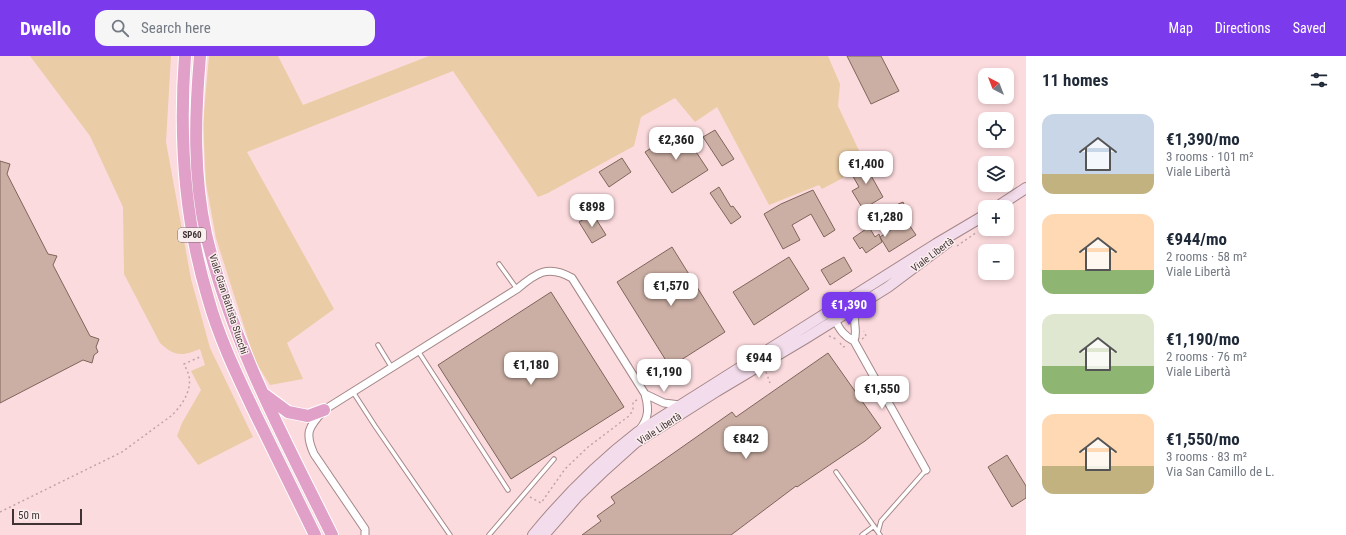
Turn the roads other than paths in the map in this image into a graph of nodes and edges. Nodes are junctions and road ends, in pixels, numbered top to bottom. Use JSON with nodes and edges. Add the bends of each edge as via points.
{"nodes":[{"id":1,"x":185,"y":56,"type":"edge"},
{"id":2,"x":200,"y":56,"type":"edge"},
{"id":3,"x":1026,"y":188,"type":"edge"},
{"id":4,"x":1008,"y":200,"type":"edge"},
{"id":5,"x":978,"y":220,"type":"edge"},
{"id":6,"x":971,"y":224,"type":"junction"},
{"id":7,"x":499,"y":264,"type":"dead end"},
{"id":8,"x":517,"y":289,"type":"junction"},
{"id":9,"x":860,"y":305,"type":"junction"},
{"id":10,"x":835,"y":320,"type":"junction"},
{"id":11,"x":854,"y":341,"type":"junction"},
{"id":12,"x":378,"y":345,"type":"dead end"},
{"id":13,"x":418,"y":351,"type":"junction"},
{"id":14,"x":392,"y":368,"type":"junction"},
{"id":15,"x":353,"y":392,"type":"junction"},
{"id":16,"x":262,"y":393,"type":"junction"},
{"id":17,"x":645,"y":394,"type":"junction"},
{"id":18,"x":680,"y":405,"type":"junction"},
{"id":19,"x":324,"y":410,"type":"junction"},
{"id":20,"x":638,"y":432,"type":"junction"},
{"id":21,"x":554,"y":459,"type":"dead end"},
{"id":22,"x":926,"y":470,"type":"joint"},
{"id":23,"x":836,"y":472,"type":"dead end"},
{"id":24,"x":508,"y":490,"type":"dead end"},
{"id":25,"x":874,"y":526,"type":"junction"},
{"id":26,"x":879,"y":534,"type":"edge"},
{"id":27,"x":315,"y":535,"type":"edge"},
{"id":28,"x":332,"y":535,"type":"edge"},
{"id":29,"x":365,"y":535,"type":"edge"},
{"id":30,"x":450,"y":535,"type":"edge"},
{"id":31,"x":489,"y":535,"type":"edge"},
{"id":32,"x":533,"y":535,"type":"edge"},
{"id":33,"x":544,"y":535,"type":"edge"},
{"id":34,"x":862,"y":535,"type":"edge"}],
"edges":[{"from":1,"to":27,"type":"highway","name":"Viale Gian Battista Stucchi","number":"SP60","via":[[182,113],[185,187],[202,279],[229,358]]},
{"from":2,"to":16,"type":"highway","name":"Viale Gian Battista Stucchi","number":"SP60","via":[[195,144],[206,233],[220,284]]},
{"from":3,"to":4,"type":"main road"},
{"from":5,"to":6,"type":"main road"},
{"from":6,"to":9,"type":"main road","name":"Viale Libertà","via":[[910,271]]},
{"from":6,"to":18,"type":"main road","name":"Viale Libertà","via":[[861,291],[834,303]]},
{"from":7,"to":8,"type":"lane"},
{"from":8,"to":13,"type":"street"},
{"from":8,"to":17,"type":"street","via":[[538,273],[554,271],[572,278]]},
{"from":9,"to":10,"type":"main road","name":"Viale Libertà"},
{"from":9,"to":11,"type":"street","via":[[854,320],[857,335]]},
{"from":10,"to":11,"type":"street","via":[[842,333]]},
{"from":10,"to":33,"type":"main road","name":"Viale Libertà","via":[[635,443],[577,497]]},
{"from":11,"to":22,"type":"street"},
{"from":12,"to":14,"type":"lane"},
{"from":13,"to":14,"type":"street"},
{"from":13,"to":24,"type":"lane"},
{"from":14,"to":15,"type":"street"},
{"from":15,"to":19,"type":"street"},
{"from":15,"to":30,"type":"lane"},
{"from":16,"to":19,"type":"highway","via":[[288,412],[308,416]]},
{"from":16,"to":28,"type":"highway","name":"Viale Gian Battista Stucchi","number":"SP60"},
{"from":17,"to":18,"type":"street","via":[[664,403]]},
{"from":17,"to":20,"type":"street","via":[[647,417]]},
{"from":18,"to":20,"type":"main road","name":"Viale Libertà"},
{"from":19,"to":29,"type":"street","via":[[308,433],[308,442],[365,529]]},
{"from":20,"to":32,"type":"main road","name":"Viale Libertà","via":[[587,476]]},
{"from":21,"to":31,"type":"lane"},
{"from":22,"to":26,"type":"lane","via":[[881,521]]},
{"from":23,"to":25,"type":"lane"},
{"from":25,"to":26,"type":"lane"},
{"from":25,"to":34,"type":"lane"}]}
